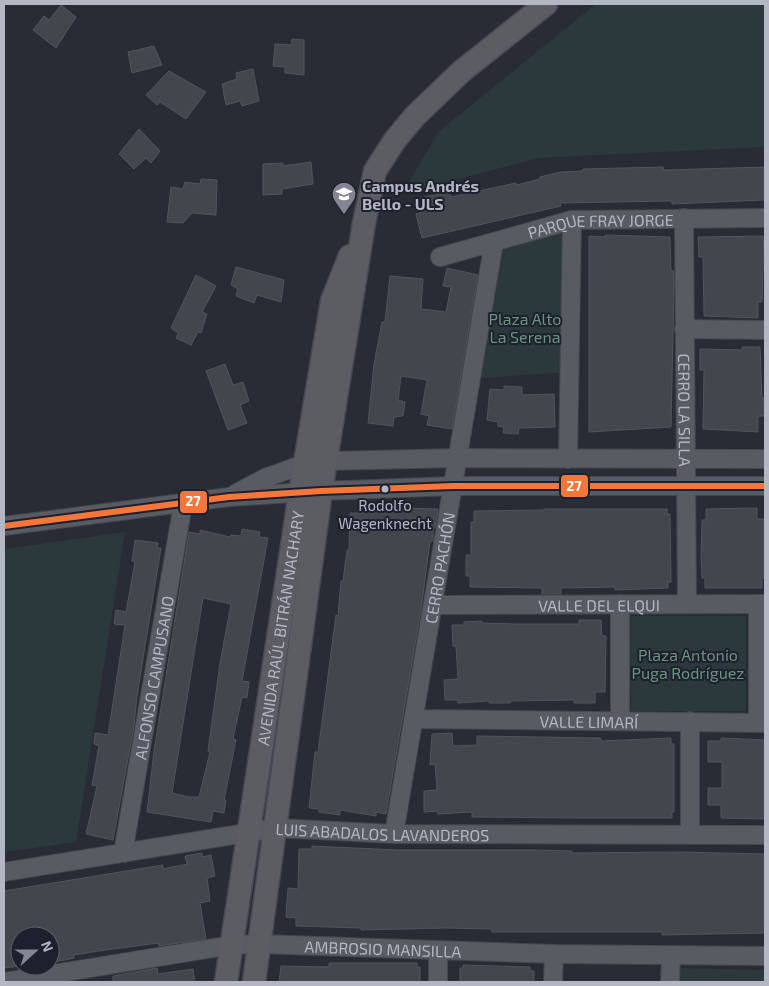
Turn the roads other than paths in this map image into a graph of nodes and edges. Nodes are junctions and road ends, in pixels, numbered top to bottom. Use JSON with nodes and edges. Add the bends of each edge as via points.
{"nodes":[{"id":1,"x":546,"y":4,"type":"edge"},
{"id":2,"x":684,"y":218,"type":"junction"},
{"id":3,"x":765,"y":218,"type":"edge"},
{"id":4,"x":572,"y":220,"type":"junction"},
{"id":5,"x":364,"y":222,"type":"junction"},
{"id":6,"x":494,"y":242,"type":"junction"},
{"id":7,"x":440,"y":257,"type":"dead end"},
{"id":8,"x":684,"y":329,"type":"junction"},
{"id":9,"x":765,"y":330,"type":"edge"},
{"id":10,"x":457,"y":458,"type":"junction"},
{"id":11,"x":765,"y":458,"type":"edge"},
{"id":12,"x":568,"y":459,"type":"junction"},
{"id":13,"x":685,"y":459,"type":"junction"},
{"id":14,"x":328,"y":461,"type":"junction"},
{"id":15,"x":304,"y":464,"type":"junction"},
{"id":16,"x":453,"y":486,"type":"junction"},
{"id":17,"x":684,"y":486,"type":"junction"},
{"id":18,"x":765,"y":486,"type":"edge"},
{"id":19,"x":310,"y":492,"type":"junction"},
{"id":20,"x":229,"y":497,"type":"junction"},
{"id":21,"x":183,"y":504,"type":"junction"},
{"id":22,"x":4,"y":526,"type":"edge"},
{"id":23,"x":687,"y":603,"type":"junction"},
{"id":24,"x":620,"y":604,"type":"junction"},
{"id":25,"x":762,"y":604,"type":"edge"},
{"id":26,"x":433,"y":605,"type":"junction"},
{"id":27,"x":414,"y":719,"type":"junction"},
{"id":28,"x":620,"y":720,"type":"junction"},
{"id":29,"x":690,"y":722,"type":"junction"},
{"id":30,"x":762,"y":723,"type":"edge"},
{"id":31,"x":277,"y":828,"type":"junction"},
{"id":32,"x":250,"y":832,"type":"junction"},
{"id":33,"x":394,"y":834,"type":"junction"},
{"id":34,"x":690,"y":834,"type":"junction"},
{"id":35,"x":765,"y":835,"type":"edge"},
{"id":36,"x":123,"y":853,"type":"junction"},
{"id":37,"x":4,"y":872,"type":"edge"},
{"id":38,"x":260,"y":944,"type":"junction"},
{"id":39,"x":232,"y":945,"type":"junction"},
{"id":40,"x":438,"y":951,"type":"junction"},
{"id":41,"x":554,"y":954,"type":"junction"},
{"id":42,"x":671,"y":955,"type":"junction"},
{"id":43,"x":765,"y":956,"type":"edge"},
{"id":44,"x":4,"y":982,"type":"edge"},
{"id":45,"x":226,"y":982,"type":"edge"},
{"id":46,"x":254,"y":982,"type":"edge"},
{"id":47,"x":438,"y":982,"type":"edge"},
{"id":48,"x":553,"y":982,"type":"edge"},
{"id":49,"x":670,"y":982,"type":"edge"}],
"edges":[{"from":1,"to":5,"type":"main road","name":"AVENIDA RAÚL BITRÁN NACHARY","via":[[462,71],[395,140],[375,171]]},
{"from":2,"to":3,"type":"street","name":"PARQUE FRAY JORGE"},
{"from":2,"to":4,"type":"street","name":"PARQUE FRAY JORGE"},
{"from":2,"to":8,"type":"street","name":"CERRO LA SILLA"},
{"from":4,"to":6,"type":"street","name":"PARQUE FRAY JORGE"},
{"from":4,"to":12,"type":"street"},
{"from":5,"to":14,"type":"main road","name":"AVENIDA RAÚL BITRÁN NACHARY"},
{"from":5,"to":15,"type":"main road","name":"AVENIDA RAÚL BITRÁN NACHARY","via":[[332,301]]},
{"from":6,"to":7,"type":"street","name":"PARQUE FRAY JORGE"},
{"from":6,"to":10,"type":"street","name":"CERRO PACHÓN"},
{"from":8,"to":9,"type":"street"},
{"from":8,"to":13,"type":"street","name":"CERRO LA SILLA"},
{"from":10,"to":12,"type":"street"},
{"from":10,"to":14,"type":"street"},
{"from":10,"to":16,"type":"street","name":"CERRO PACHÓN"},
{"from":11,"to":13,"type":"street"},
{"from":12,"to":13,"type":"street"},
{"from":13,"to":17,"type":"street","name":"CERRO LA SILLA"},
{"from":14,"to":15,"type":"street"},
{"from":14,"to":19,"type":"main road","name":"AVENIDA RAÚL BITRÁN NACHARY"},
{"from":15,"to":19,"type":"main road","name":"AVENIDA RAÚL BITRÁN NACHARY"},
{"from":15,"to":20,"type":"street"},
{"from":16,"to":17,"type":"street"},
{"from":16,"to":19,"type":"street"},
{"from":16,"to":26,"type":"street","name":"CERRO PACHÓN"},
{"from":17,"to":18,"type":"street"},
{"from":17,"to":23,"type":"street","name":"CERRO LA SILLA"},
{"from":19,"to":20,"type":"street"},
{"from":19,"to":31,"type":"main road","name":"AVENIDA RAÚL BITRÁN NACHARY"},
{"from":19,"to":32,"type":"main road","name":"AVENIDA RAÚL BITRÁN NACHARY"},
{"from":20,"to":21,"type":"street"},
{"from":21,"to":22,"type":"street"},
{"from":21,"to":36,"type":"street","name":"ALFONSO CAMPUSANO"},
{"from":23,"to":24,"type":"street","name":"VALLE DEL ELQUI"},
{"from":23,"to":25,"type":"street","name":"VALLE DEL ELQUI"},
{"from":24,"to":26,"type":"street","name":"VALLE DEL ELQUI"},
{"from":24,"to":28,"type":"street"},
{"from":25,"to":30,"type":"street"},
{"from":26,"to":27,"type":"street","name":"CERRO PACHÓN"},
{"from":27,"to":28,"type":"street","name":"VALLE LIMARÍ"},
{"from":27,"to":33,"type":"street","name":"CERRO PACHÓN"},
{"from":28,"to":29,"type":"street","name":"VALLE LIMARÍ"},
{"from":29,"to":30,"type":"street","name":"VALLE LIMARÍ"},
{"from":29,"to":34,"type":"street"},
{"from":31,"to":32,"type":"street","name":"LUIS ABADALOS LAVANDEROS"},
{"from":31,"to":33,"type":"street","name":"LUIS ABADALOS LAVANDEROS"},
{"from":31,"to":38,"type":"main road","name":"AVENIDA RAÚL BITRÁN NACHARY"},
{"from":32,"to":36,"type":"street","name":"LUIS ABADALOS LAVANDEROS"},
{"from":32,"to":39,"type":"main road","name":"AVENIDA RAÚL BITRÁN NACHARY"},
{"from":33,"to":34,"type":"street","name":"LUIS ABADALOS LAVANDEROS"},
{"from":34,"to":35,"type":"street","name":"LUIS ABADALOS LAVANDEROS"},
{"from":36,"to":37,"type":"street","name":"LUIS ABADALOS LAVANDEROS"},
{"from":38,"to":39,"type":"street","name":"AMBROSIO MANSILLA"},
{"from":38,"to":40,"type":"street","name":"AMBROSIO MANSILLA"},
{"from":38,"to":46,"type":"main road","name":"AVENIDA RAÚL BITRÁN NACHARY"},
{"from":39,"to":44,"type":"street","name":"AMBROSIO MANSILLA"},
{"from":39,"to":45,"type":"main road","name":"AVENIDA RAÚL BITRÁN NACHARY"},
{"from":40,"to":41,"type":"street","name":"AMBROSIO MANSILLA"},
{"from":40,"to":47,"type":"street"},
{"from":41,"to":42,"type":"street","name":"AMBROSIO MANSILLA"},
{"from":41,"to":48,"type":"street"},
{"from":42,"to":43,"type":"street","name":"AMBROSIO MANSILLA"},
{"from":42,"to":49,"type":"street"}]}
